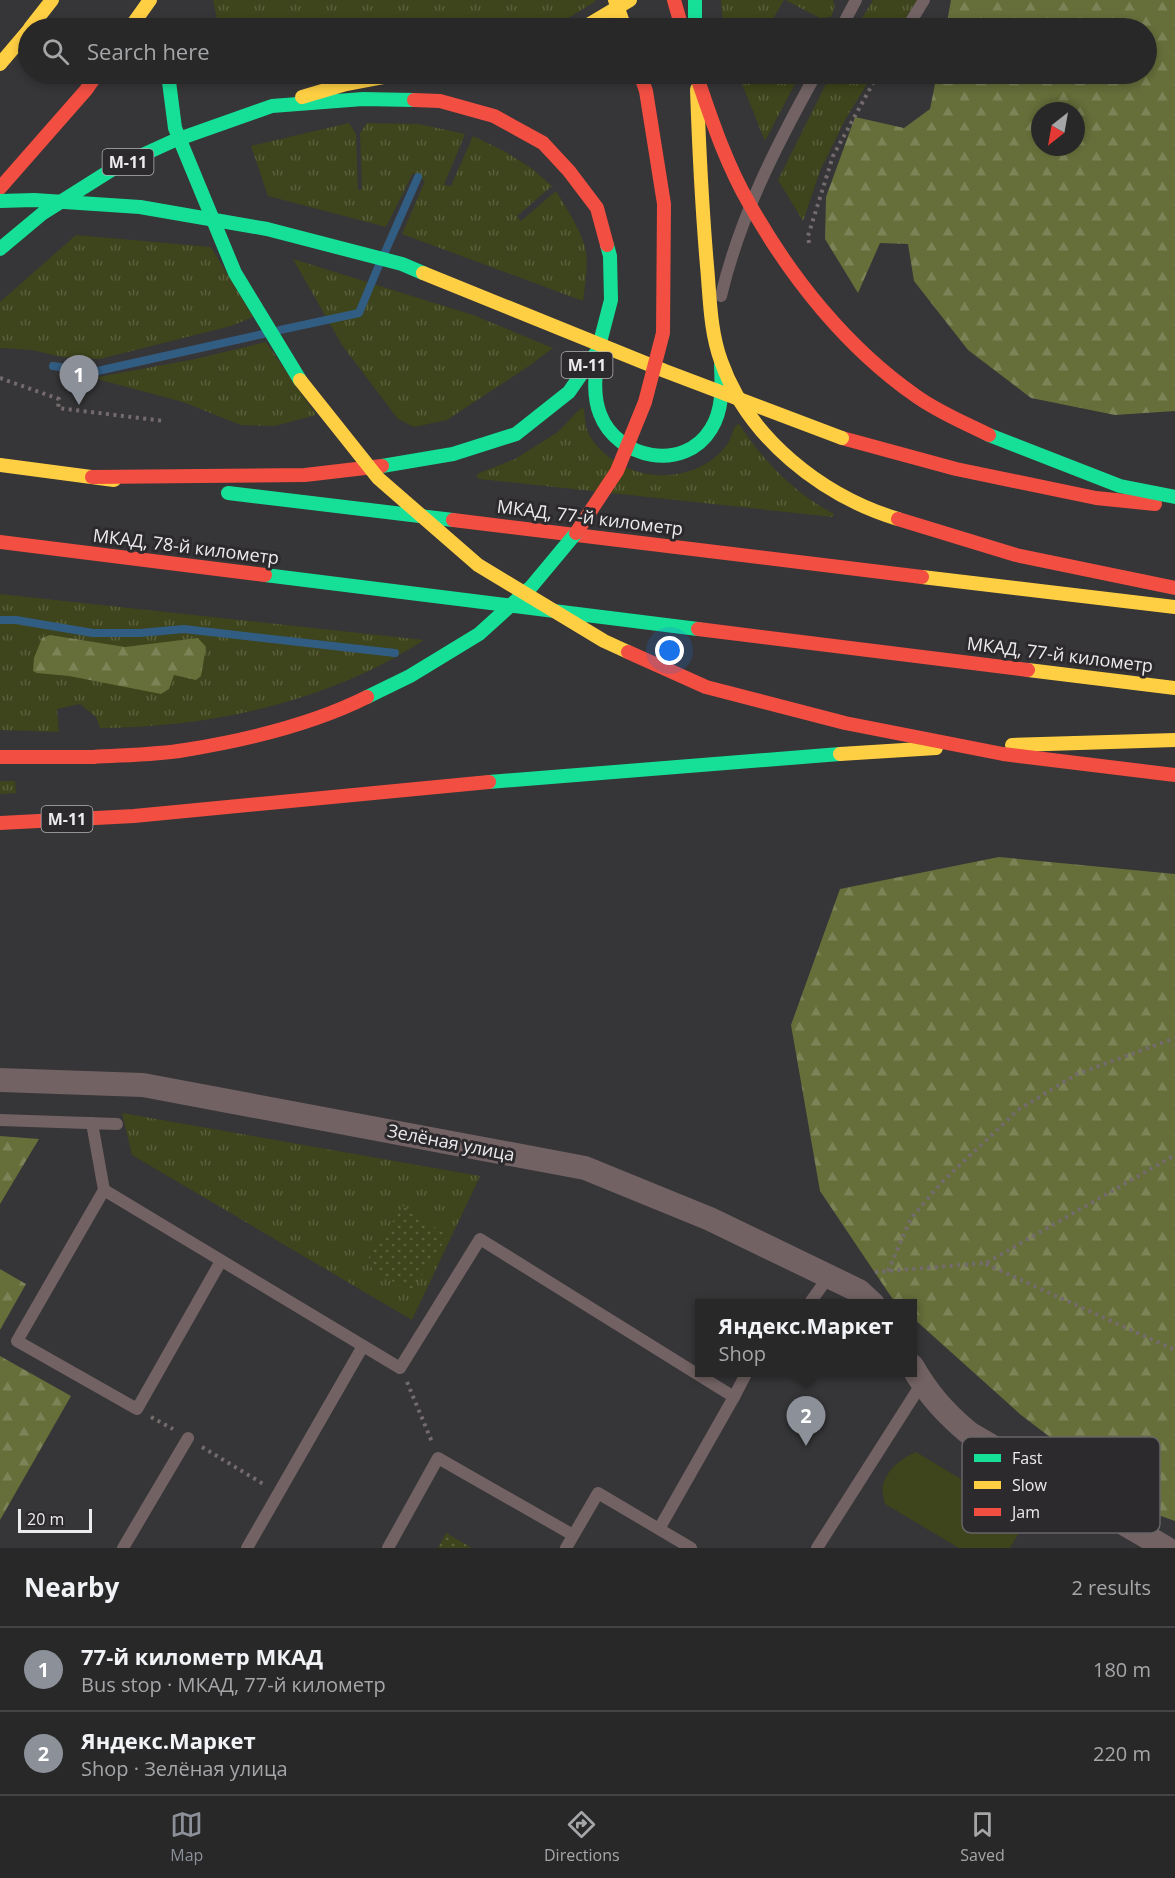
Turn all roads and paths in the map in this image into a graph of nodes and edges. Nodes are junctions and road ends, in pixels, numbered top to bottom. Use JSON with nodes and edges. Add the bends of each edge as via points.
{"nodes":[{"id":1,"x":52,"y":0,"type":"edge"},
{"id":2,"x":615,"y":0,"type":"edge"},
{"id":3,"x":630,"y":0,"type":"edge"},
{"id":4,"x":674,"y":0,"type":"edge"},
{"id":5,"x":695,"y":0,"type":"edge"},
{"id":6,"x":856,"y":0,"type":"edge"},
{"id":7,"x":924,"y":0,"type":"edge"},
{"id":8,"x":156,"y":3,"type":"edge"},
{"id":9,"x":38,"y":18,"type":"edge"},
{"id":10,"x":140,"y":18,"type":"edge"},
{"id":11,"x":600,"y":18,"type":"edge"},
{"id":12,"x":621,"y":18,"type":"edge"},
{"id":13,"x":679,"y":18,"type":"edge"},
{"id":14,"x":695,"y":18,"type":"edge"},
{"id":15,"x":846,"y":18,"type":"edge"},
{"id":16,"x":913,"y":18,"type":"edge"},
{"id":17,"x":18,"y":43,"type":"edge"},
{"id":18,"x":0,"y":64,"type":"edge"},
{"id":19,"x":90,"y":84,"type":"edge"},
{"id":20,"x":169,"y":84,"type":"edge"},
{"id":21,"x":346,"y":84,"type":"edge"},
{"id":22,"x":643,"y":84,"type":"edge"},
{"id":23,"x":697,"y":84,"type":"edge"},
{"id":24,"x":700,"y":84,"type":"edge"},
{"id":25,"x":810,"y":84,"type":"edge"},
{"id":26,"x":873,"y":84,"type":"edge"},
{"id":27,"x":272,"y":106,"type":"junction"},
{"id":28,"x":0,"y":188,"type":"edge"},
{"id":29,"x":0,"y":201,"type":"edge"},
{"id":30,"x":810,"y":248,"type":"dead end"},
{"id":31,"x":0,"y":249,"type":"edge"},
{"id":32,"x":713,"y":332,"type":"junction"},
{"id":33,"x":598,"y":350,"type":"junction"},
{"id":34,"x":721,"y":362,"type":"junction"},
{"id":35,"x":0,"y":378,"type":"edge"},
{"id":36,"x":164,"y":422,"type":"dead end"},
{"id":37,"x":0,"y":465,"type":"edge"},
{"id":38,"x":92,"y":477,"type":"junction"},
{"id":39,"x":1175,"y":497,"type":"edge"},
{"id":40,"x":1175,"y":507,"type":"edge"},
{"id":41,"x":0,"y":542,"type":"edge"},
{"id":42,"x":368,"y":588,"type":"joint"},
{"id":43,"x":1175,"y":588,"type":"edge"},
{"id":44,"x":1175,"y":606,"type":"edge"},
{"id":45,"x":1175,"y":688,"type":"edge"},
{"id":46,"x":1175,"y":740,"type":"edge"},
{"id":47,"x":0,"y":758,"type":"edge"},
{"id":48,"x":1175,"y":775,"type":"edge"},
{"id":49,"x":134,"y":816,"type":"junction"},
{"id":50,"x":0,"y":823,"type":"edge"},
{"id":51,"x":0,"y":834,"type":"edge"},
{"id":52,"x":1175,"y":1038,"type":"edge"},
{"id":53,"x":0,"y":1080,"type":"edge"},
{"id":54,"x":0,"y":1120,"type":"edge"},
{"id":55,"x":92,"y":1123,"type":"junction"},
{"id":56,"x":117,"y":1125,"type":"dead end"},
{"id":57,"x":1175,"y":1155,"type":"edge"},
{"id":58,"x":104,"y":1190,"type":"junction"},
{"id":59,"x":221,"y":1261,"type":"junction"},
{"id":60,"x":986,"y":1263,"type":"junction"},
{"id":61,"x":888,"y":1271,"type":"junction"},
{"id":62,"x":829,"y":1276,"type":"junction"},
{"id":63,"x":813,"y":1299,"type":"edge"},
{"id":64,"x":868,"y":1299,"type":"edge"},
{"id":65,"x":363,"y":1346,"type":"junction"},
{"id":66,"x":1175,"y":1350,"type":"edge"},
{"id":67,"x":400,"y":1368,"type":"junction"},
{"id":68,"x":695,"y":1373,"type":"edge"},
{"id":69,"x":917,"y":1375,"type":"edge"},
{"id":70,"x":702,"y":1377,"type":"edge"},
{"id":71,"x":744,"y":1377,"type":"edge"},
{"id":72,"x":916,"y":1377,"type":"edge"},
{"id":73,"x":734,"y":1397,"type":"junction"},
{"id":74,"x":137,"y":1409,"type":"junction"},
{"id":75,"x":976,"y":1437,"type":"edge"},
{"id":76,"x":188,"y":1438,"type":"junction"},
{"id":77,"x":438,"y":1458,"type":"junction"},
{"id":78,"x":278,"y":1493,"type":"junction"},
{"id":79,"x":659,"y":1529,"type":"junction"},
{"id":80,"x":1140,"y":1533,"type":"edge"},
{"id":81,"x":573,"y":1535,"type":"junction"},
{"id":82,"x":674,"y":1544,"type":"edge"},
{"id":83,"x":123,"y":1548,"type":"edge"},
{"id":84,"x":247,"y":1548,"type":"edge"},
{"id":85,"x":388,"y":1548,"type":"edge"},
{"id":86,"x":566,"y":1548,"type":"edge"},
{"id":87,"x":691,"y":1548,"type":"edge"},
{"id":88,"x":817,"y":1548,"type":"edge"},
{"id":89,"x":1166,"y":1548,"type":"edge"}],
"edges":[{"from":1,"to":9,"type":"main road"},
{"from":2,"to":12,"type":"main road","bridge":true},
{"from":3,"to":11,"type":"main road"},
{"from":4,"to":13,"type":"main road"},
{"from":5,"to":14,"type":"main road"},
{"from":6,"to":15,"type":"lane"},
{"from":7,"to":16,"type":"lane"},
{"from":8,"to":10,"type":"main road"},
{"from":17,"to":18,"type":"main road"},
{"from":19,"to":28,"type":"main road"},
{"from":20,"to":48,"type":"main road","bridge":true,"via":[[175,128],[235,273],[298,378],[378,478],[477,566],[604,641],[706,687],[845,723],[1003,754]]},
{"from":21,"to":27,"type":"main road"},
{"from":22,"to":47,"type":"main road","bridge":true,"via":[[664,204],[663,333],[645,402],[621,461],[580,529],[531,587],[478,634],[410,676],[351,705],[283,729],[184,750],[93,757]]},
{"from":23,"to":32,"type":"main road","via":[[699,166]]},
{"from":24,"to":39,"type":"main road","bridge":true,"via":[[713,125],[749,204],[798,280],[858,349],[916,397],[998,440],[1120,486]]},
{"from":25,"to":32,"type":"lane","via":[[747,212]]},
{"from":26,"to":30,"type":"path","via":[[833,156],[808,236]]},
{"from":27,"to":31,"type":"main road","number":"М-11","via":[[172,141],[116,168],[43,213]]},
{"from":27,"to":33,"type":"main road","number":"М-11","via":[[363,99],[440,101],[494,116],[543,143],[597,208],[610,256],[611,300]]},
{"from":29,"to":40,"type":"main road","number":"М-11","bridge":true,"via":[[140,207],[267,229],[402,264],[842,438],[956,469],[1073,494]]},
{"from":32,"to":34,"type":"main road"},
{"from":33,"to":34,"type":"main road","via":[[594,386],[601,415],[614,436],[632,450],[652,457],[672,457],[706,436],[722,400]]},
{"from":33,"to":38,"type":"main road","number":"М-11","via":[[569,392],[516,434],[453,454],[305,475]]},
{"from":34,"to":43,"type":"main road","via":[[741,402],[768,439],[805,472],[842,495],[887,516],[1016,555]]},
{"from":35,"to":36,"type":"path","via":[[59,399],[58,408]]},
{"from":37,"to":38,"type":"main road","name":"МКАД, 77-й километр"},
{"from":38,"to":44,"type":"main road","name":"МКАД, 77-й километр"},
{"from":41,"to":42,"type":"main road","name":"МКАД, 78-й километр"},
{"from":42,"to":45,"type":"main road","name":"МКАД, 77-й километр"},
{"from":46,"to":49,"type":"main road","number":"М-11","via":[[897,749],[441,786]]},
{"from":49,"to":50,"type":"main road","number":"М-11"},
{"from":49,"to":51,"type":"main road","number":"М-11"},
{"from":52,"to":61,"type":"path","via":[[1077,1074],[1018,1110],[943,1181],[911,1218]]},
{"from":53,"to":62,"type":"street","name":"Зелёная улица","via":[[143,1085],[585,1168],[710,1220]]},
{"from":54,"to":55,"type":"lane"},
{"from":55,"to":56,"type":"lane"},
{"from":55,"to":58,"type":"lane"},
{"from":57,"to":60,"type":"path"},
{"from":58,"to":59,"type":"lane"},
{"from":58,"to":74,"type":"lane","via":[[17,1341]]},
{"from":59,"to":65,"type":"lane"},
{"from":59,"to":74,"type":"lane"},
{"from":60,"to":61,"type":"path"},
{"from":60,"to":66,"type":"path"},
{"from":61,"to":62,"type":"path"},
{"from":62,"to":63,"type":"lane"},
{"from":62,"to":64,"type":"street","name":"Зелёная улица"},
{"from":65,"to":67,"type":"lane"},
{"from":65,"to":78,"type":"lane"},
{"from":67,"to":68,"type":"lane","via":[[480,1239]]},
{"from":67,"to":77,"type":"path"},
{"from":69,"to":75,"type":"street","via":[[945,1413]]},
{"from":70,"to":73,"type":"lane"},
{"from":71,"to":73,"type":"lane"},
{"from":72,"to":88,"type":"lane"},
{"from":73,"to":79,"type":"lane"},
{"from":74,"to":76,"type":"path"},
{"from":76,"to":78,"type":"path"},
{"from":76,"to":83,"type":"lane"},
{"from":77,"to":81,"type":"lane"},
{"from":77,"to":85,"type":"lane"},
{"from":78,"to":84,"type":"lane"},
{"from":79,"to":81,"type":"lane","via":[[598,1493]]},
{"from":79,"to":82,"type":"lane"},
{"from":80,"to":89,"type":"street"},
{"from":81,"to":86,"type":"lane"},
{"from":82,"to":87,"type":"lane"}]}
